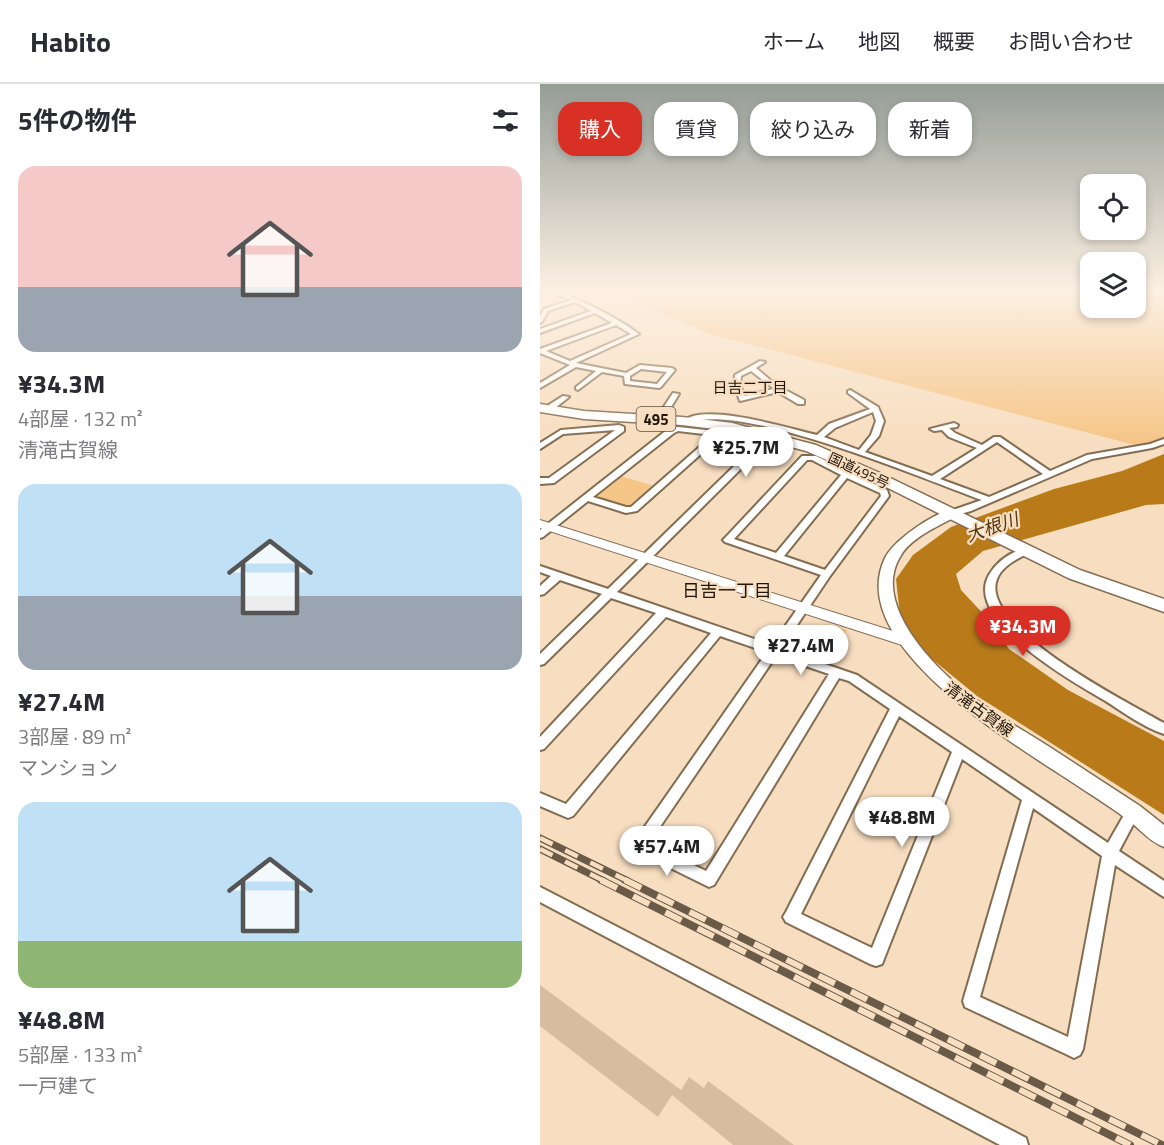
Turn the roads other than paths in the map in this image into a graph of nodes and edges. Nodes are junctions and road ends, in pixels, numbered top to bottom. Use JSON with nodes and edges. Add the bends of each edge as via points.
{"nodes":[{"id":1,"x":566,"y":342,"type":"edge"},
{"id":2,"x":620,"y":342,"type":"edge"},
{"id":3,"x":540,"y":351,"type":"edge"},
{"id":4,"x":549,"y":355,"type":"junction"},
{"id":5,"x":540,"y":359,"type":"edge"},
{"id":6,"x":762,"y":362,"type":"dead end"},
{"id":7,"x":573,"y":364,"type":"junction"},
{"id":8,"x":752,"y":368,"type":"junction"},
{"id":9,"x":601,"y":370,"type":"junction"},
{"id":10,"x":627,"y":375,"type":"junction"},
{"id":11,"x":540,"y":386,"type":"edge"},
{"id":12,"x":578,"y":388,"type":"dead end"},
{"id":13,"x":780,"y":389,"type":"junction"},
{"id":14,"x":850,"y":392,"type":"dead end"},
{"id":15,"x":675,"y":394,"type":"dead end"},
{"id":16,"x":565,"y":397,"type":"dead end"},
{"id":17,"x":801,"y":402,"type":"dead end"},
{"id":18,"x":543,"y":409,"type":"edge"},
{"id":19,"x":743,"y":409,"type":"junction"},
{"id":20,"x":875,"y":409,"type":"junction"},
{"id":21,"x":658,"y":420,"type":"junction"},
{"id":22,"x":688,"y":421,"type":"junction"},
{"id":23,"x":954,"y":425,"type":"dead end"},
{"id":24,"x":944,"y":428,"type":"junction"},
{"id":25,"x":934,"y":429,"type":"dead end"},
{"id":26,"x":782,"y":435,"type":"junction"},
{"id":27,"x":819,"y":438,"type":"junction"},
{"id":28,"x":1164,"y":441,"type":"edge"},
{"id":29,"x":540,"y":447,"type":"edge"},
{"id":30,"x":981,"y":447,"type":"junction"},
{"id":31,"x":861,"y":452,"type":"junction"},
{"id":32,"x":846,"y":474,"type":"junction"},
{"id":33,"x":1049,"y":474,"type":"junction"},
{"id":34,"x":934,"y":479,"type":"junction"},
{"id":35,"x":540,"y":481,"type":"edge"},
{"id":36,"x":587,"y":498,"type":"junction"},
{"id":37,"x":990,"y":500,"type":"junction"},
{"id":38,"x":955,"y":516,"type":"junction"},
{"id":39,"x":543,"y":529,"type":"edge"},
{"id":40,"x":1023,"y":550,"type":"junction"},
{"id":41,"x":778,"y":557,"type":"junction"},
{"id":42,"x":645,"y":558,"type":"junction"},
{"id":43,"x":540,"y":569,"type":"edge"},
{"id":44,"x":827,"y":574,"type":"junction"},
{"id":45,"x":558,"y":576,"type":"junction"},
{"id":46,"x":540,"y":592,"type":"edge"},
{"id":47,"x":610,"y":593,"type":"junction"},
{"id":48,"x":1164,"y":606,"type":"edge"},
{"id":49,"x":804,"y":609,"type":"junction"},
{"id":50,"x":664,"y":612,"type":"junction"},
{"id":51,"x":718,"y":632,"type":"junction"},
{"id":52,"x":907,"y":641,"type":"junction"},
{"id":53,"x":776,"y":651,"type":"junction"},
{"id":54,"x":540,"y":661,"type":"edge"},
{"id":55,"x":836,"y":672,"type":"junction"},
{"id":56,"x":896,"y":709,"type":"junction"},
{"id":57,"x":1164,"y":729,"type":"edge"},
{"id":58,"x":540,"y":745,"type":"edge"},
{"id":59,"x":959,"y":750,"type":"junction"},
{"id":60,"x":1029,"y":798,"type":"junction"},
{"id":61,"x":540,"y":799,"type":"edge"},
{"id":62,"x":1133,"y":812,"type":"junction"},
{"id":63,"x":1164,"y":826,"type":"edge"},
{"id":64,"x":1164,"y":838,"type":"edge"},
{"id":65,"x":1110,"y":853,"type":"junction"},
{"id":66,"x":1164,"y":890,"type":"edge"},
{"id":67,"x":540,"y":894,"type":"edge"},
{"id":68,"x":1019,"y":1145,"type":"edge"}],
"edges":[{"from":1,"to":3,"type":"street"},
{"from":2,"to":7,"type":"street"},
{"from":3,"to":4,"type":"street"},
{"from":4,"to":5,"type":"street"},
{"from":4,"to":7,"type":"street"},
{"from":6,"to":8,"type":"street"},
{"from":7,"to":9,"type":"street"},
{"from":7,"to":11,"type":"street"},
{"from":8,"to":13,"type":"street"},
{"from":8,"to":19,"type":"street","via":[[738,375]]},
{"from":9,"to":10,"type":"street"},
{"from":9,"to":12,"type":"street"},
{"from":10,"to":10,"type":"street","via":[[627,383],[659,386],[672,370],[640,367]]},
{"from":13,"to":17,"type":"street"},
{"from":13,"to":19,"type":"street"},
{"from":14,"to":20,"type":"street"},
{"from":15,"to":21,"type":"street"},
{"from":16,"to":18,"type":"street"},
{"from":18,"to":21,"type":"highway","name":"国道495号","number":"495"},
{"from":19,"to":22,"type":"street"},
{"from":19,"to":26,"type":"street"},
{"from":20,"to":27,"type":"street","via":[[832,426]]},
{"from":20,"to":31,"type":"street","via":[[880,421],[875,436]]},
{"from":21,"to":22,"type":"highway","name":"国道495号","number":"495"},
{"from":22,"to":26,"type":"highway","name":"国道495号","number":"495"},
{"from":23,"to":24,"type":"street"},
{"from":24,"to":25,"type":"street"},
{"from":24,"to":30,"type":"street"},
{"from":26,"to":27,"type":"street"},
{"from":26,"to":38,"type":"highway","name":"国道495号","number":"495"},
{"from":26,"to":42,"type":"street"},
{"from":27,"to":31,"type":"street"},
{"from":28,"to":33,"type":"street","via":[[1090,458]]},
{"from":29,"to":35,"type":"street","via":[[561,432],[619,426],[621,429],[550,481]]},
{"from":30,"to":33,"type":"street","via":[[997,439]]},
{"from":30,"to":34,"type":"street"},
{"from":31,"to":34,"type":"street"},
{"from":32,"to":41,"type":"street"},
{"from":32,"to":41,"type":"street","via":[[805,458],[728,540]]},
{"from":32,"to":44,"type":"street","via":[[885,496]]},
{"from":33,"to":37,"type":"street"},
{"from":34,"to":37,"type":"street"},
{"from":36,"to":36,"type":"street","via":[[671,430],[715,433],[716,437],[634,509]]},
{"from":36,"to":39,"type":"street"},
{"from":37,"to":38,"type":"street"},
{"from":38,"to":40,"type":"highway","number":"495"},
{"from":38,"to":52,"type":"main road","name":"清滝古賀線","via":[[902,546],[889,563],[888,601]]},
{"from":39,"to":42,"type":"street"},
{"from":40,"to":48,"type":"highway","number":"495","via":[[1074,574]]},
{"from":40,"to":57,"type":"street","via":[[1000,564],[992,580],[990,594],[1004,621],[1030,645],[1096,690]]},
{"from":41,"to":44,"type":"street"},
{"from":42,"to":47,"type":"street"},
{"from":42,"to":49,"type":"street"},
{"from":43,"to":45,"type":"street"},
{"from":44,"to":49,"type":"street"},
{"from":45,"to":46,"type":"street"},
{"from":45,"to":47,"type":"street"},
{"from":47,"to":50,"type":"street"},
{"from":47,"to":54,"type":"street"},
{"from":49,"to":52,"type":"street"},
{"from":49,"to":53,"type":"street"},
{"from":50,"to":51,"type":"street"},
{"from":50,"to":58,"type":"street"},
{"from":51,"to":53,"type":"street"},
{"from":51,"to":61,"type":"street","via":[[568,812]]},
{"from":52,"to":62,"type":"main road","name":"清滝古賀線","via":[[943,684],[964,700]]},
{"from":53,"to":55,"type":"street"},
{"from":53,"to":55,"type":"street","via":[[639,846],[709,880]]},
{"from":55,"to":56,"type":"street","via":[[853,678]]},
{"from":56,"to":59,"type":"street"},
{"from":56,"to":59,"type":"street","via":[[791,917],[876,958]]},
{"from":59,"to":60,"type":"street"},
{"from":60,"to":65,"type":"street"},
{"from":60,"to":65,"type":"street","via":[[971,1001],[1074,1049]]},
{"from":62,"to":63,"type":"street"},
{"from":62,"to":64,"type":"main road","name":"清滝古賀線"},
{"from":62,"to":65,"type":"street"},
{"from":65,"to":66,"type":"street"},
{"from":67,"to":68,"type":"street"}]}
